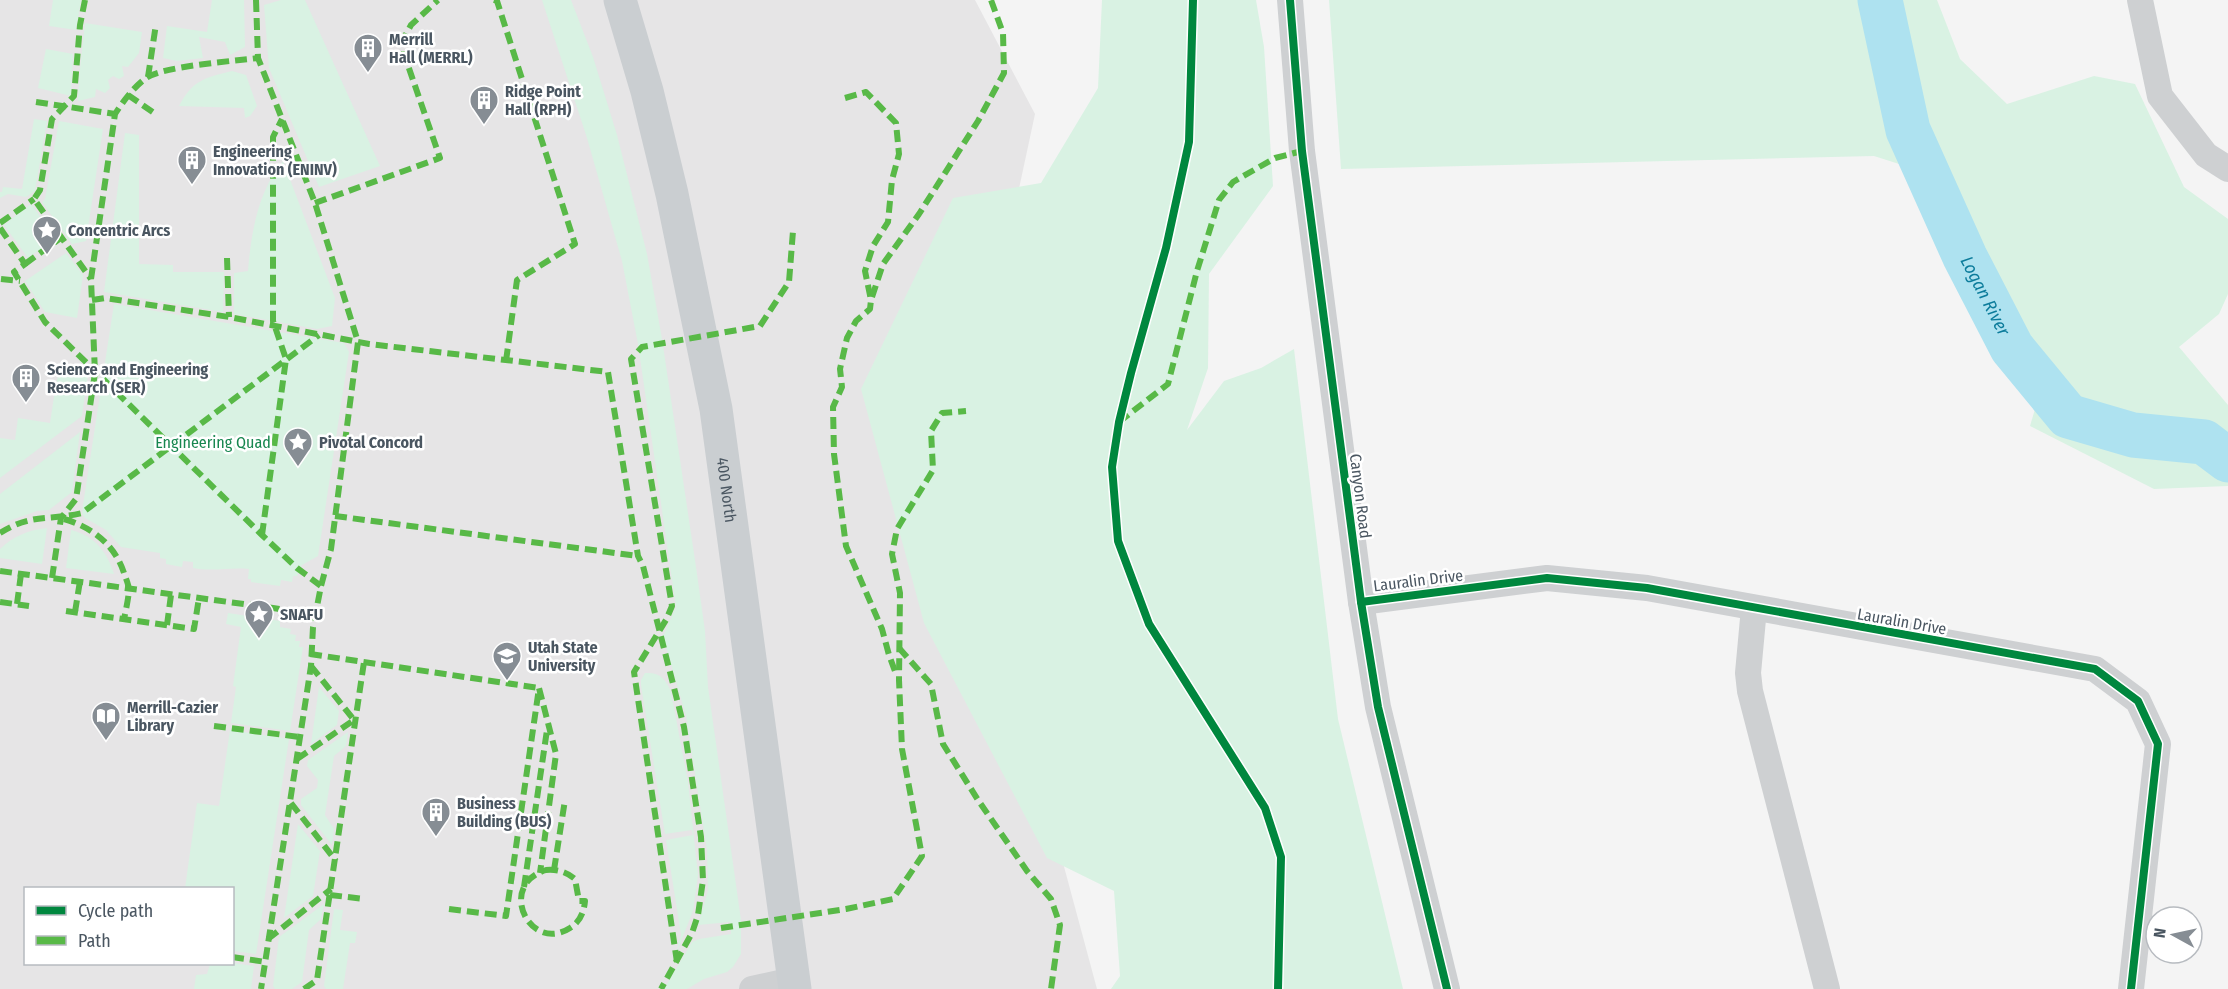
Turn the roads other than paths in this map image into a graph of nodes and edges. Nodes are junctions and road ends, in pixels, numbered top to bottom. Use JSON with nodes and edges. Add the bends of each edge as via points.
{"nodes":[{"id":1,"x":620,"y":0,"type":"edge"},
{"id":2,"x":1290,"y":0,"type":"edge"},
{"id":3,"x":2140,"y":0,"type":"edge"},
{"id":4,"x":2228,"y":169,"type":"edge"},
{"id":5,"x":1360,"y":602,"type":"junction"},
{"id":6,"x":1754,"y":608,"type":"junction"},
{"id":7,"x":794,"y":985,"type":"edge"},
{"id":8,"x":752,"y":989,"type":"edge"},
{"id":9,"x":1448,"y":989,"type":"edge"},
{"id":10,"x":1827,"y":989,"type":"edge"},
{"id":11,"x":2131,"y":989,"type":"edge"}],
"edges":[{"from":1,"to":7,"type":"main road","name":"400 North","via":[[666,171],[716,409]]},
{"from":2,"to":5,"type":"street","name":"Canyon Road","via":[[1302,151]]},
{"from":3,"to":4,"type":"street","via":[[2160,96],[2206,155]]},
{"from":5,"to":6,"type":"street","name":"Lauralin Drive","via":[[1547,578],[1647,588]]},
{"from":5,"to":9,"type":"street","name":"Canyon Road","via":[[1378,707]]},
{"from":6,"to":10,"type":"street","via":[[1750,691]]},
{"from":6,"to":11,"type":"street","name":"Lauralin Drive","via":[[2095,669],[2138,700],[2158,744]]},
{"from":7,"to":8,"type":"street"}]}
